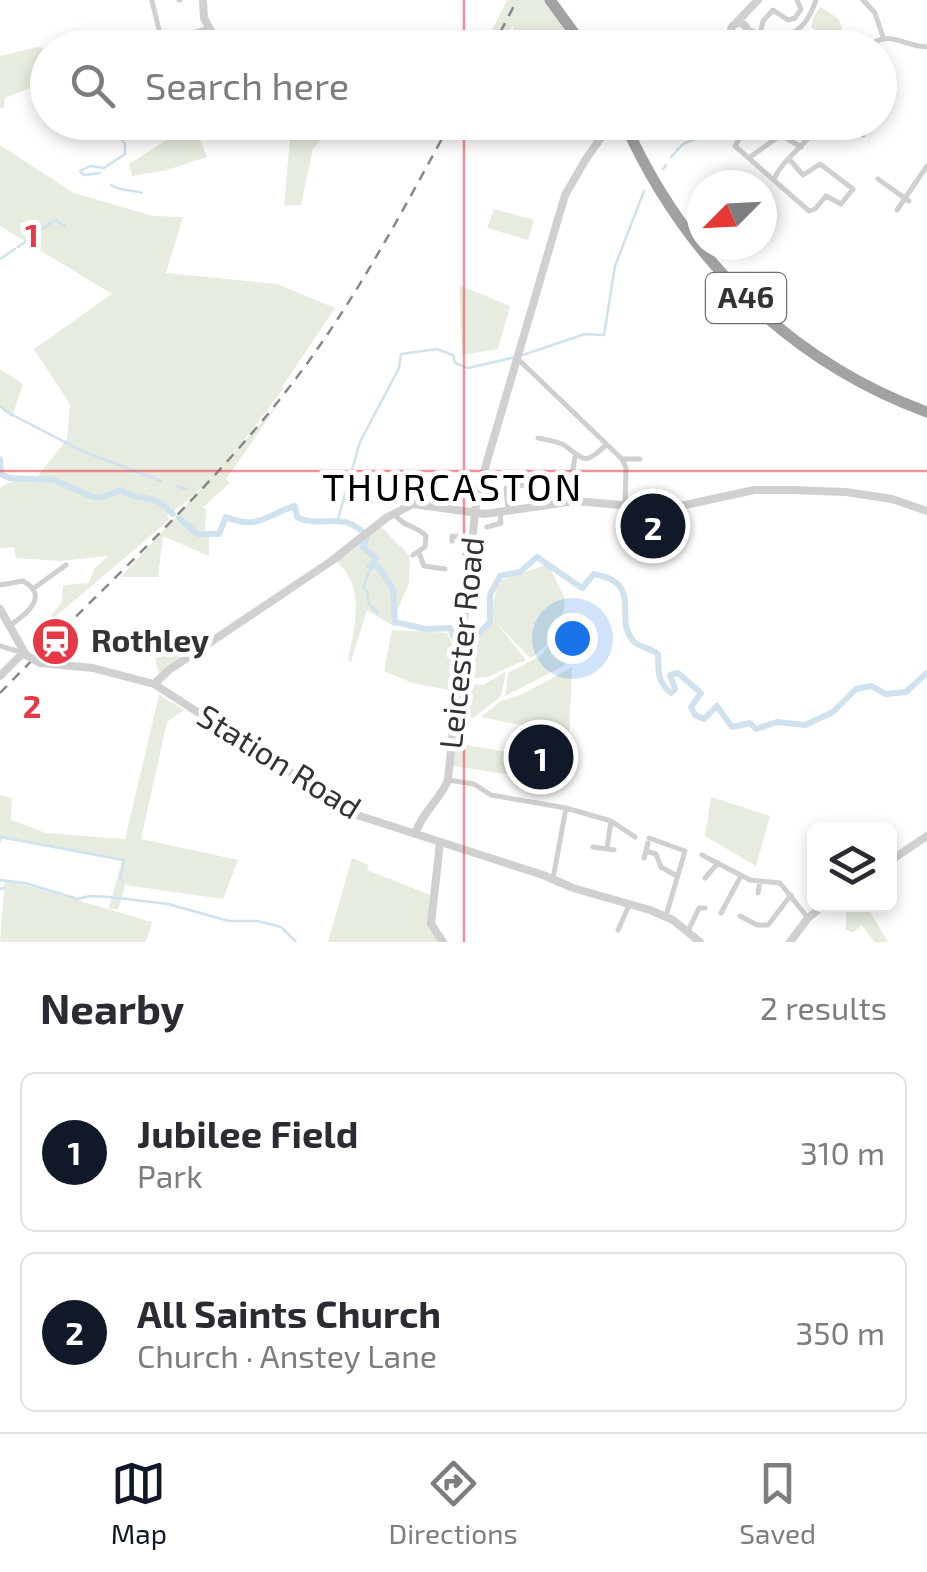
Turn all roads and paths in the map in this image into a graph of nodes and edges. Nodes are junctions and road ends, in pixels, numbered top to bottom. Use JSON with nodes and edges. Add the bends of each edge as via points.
{"nodes":[{"id":1,"x":553,"y":0,"type":"edge"},
{"id":2,"x":758,"y":0,"type":"edge"},
{"id":3,"x":816,"y":0,"type":"edge"},
{"id":4,"x":862,"y":0,"type":"edge"},
{"id":5,"x":151,"y":1,"type":"edge"},
{"id":6,"x":796,"y":1,"type":"edge"},
{"id":7,"x":204,"y":2,"type":"edge"},
{"id":8,"x":210,"y":28,"type":"joint"},
{"id":9,"x":158,"y":30,"type":"edge"},
{"id":10,"x":203,"y":30,"type":"edge"},
{"id":11,"x":574,"y":30,"type":"edge"},
{"id":12,"x":745,"y":30,"type":"edge"},
{"id":13,"x":751,"y":30,"type":"edge"},
{"id":14,"x":796,"y":30,"type":"edge"},
{"id":15,"x":881,"y":30,"type":"edge"},
{"id":16,"x":897,"y":40,"type":"edge"},
{"id":17,"x":927,"y":47,"type":"edge"},
{"id":18,"x":597,"y":140,"type":"edge"},
{"id":19,"x":634,"y":140,"type":"edge"},
{"id":20,"x":738,"y":140,"type":"edge"},
{"id":21,"x":775,"y":140,"type":"edge"},
{"id":22,"x":788,"y":140,"type":"edge"},
{"id":23,"x":808,"y":140,"type":"edge"},
{"id":24,"x":802,"y":148,"type":"junction"},
{"id":25,"x":750,"y":157,"type":"junction"},
{"id":26,"x":789,"y":159,"type":"junction"},
{"id":27,"x":927,"y":166,"type":"edge"},
{"id":28,"x":764,"y":170,"type":"edge"},
{"id":29,"x":777,"y":171,"type":"edge"},
{"id":30,"x":878,"y":179,"type":"dead end"},
{"id":31,"x":777,"y":183,"type":"edge"},
{"id":32,"x":907,"y":200,"type":"junction"},
{"id":33,"x":897,"y":210,"type":"dead end"},
{"id":34,"x":518,"y":359,"type":"junction"},
{"id":35,"x":927,"y":410,"type":"edge"},
{"id":36,"x":538,"y":438,"type":"dead end"},
{"id":37,"x":606,"y":445,"type":"junction"},
{"id":38,"x":576,"y":456,"type":"junction"},
{"id":39,"x":622,"y":459,"type":"junction"},
{"id":40,"x":640,"y":459,"type":"dead end"},
{"id":41,"x":572,"y":478,"type":"dead end"},
{"id":42,"x":526,"y":485,"type":"dead end"},
{"id":43,"x":625,"y":506,"type":"junction"},
{"id":44,"x":504,"y":510,"type":"junction"},
{"id":45,"x":927,"y":511,"type":"edge"},
{"id":46,"x":476,"y":512,"type":"junction"},
{"id":47,"x":394,"y":513,"type":"junction"},
{"id":48,"x":488,"y":527,"type":"dead end"},
{"id":49,"x":452,"y":536,"type":"dead end"},
{"id":50,"x":474,"y":538,"type":"junction"},
{"id":51,"x":66,"y":565,"type":"dead end"},
{"id":52,"x":434,"y":568,"type":"junction"},
{"id":53,"x":445,"y":569,"type":"dead end"},
{"id":54,"x":435,"y":581,"type":"dead end"},
{"id":55,"x":0,"y":585,"type":"edge"},
{"id":56,"x":34,"y":588,"type":"junction"},
{"id":57,"x":0,"y":610,"type":"edge"},
{"id":58,"x":10,"y":626,"type":"junction"},
{"id":59,"x":0,"y":646,"type":"edge"},
{"id":60,"x":23,"y":653,"type":"junction"},
{"id":61,"x":0,"y":676,"type":"edge"},
{"id":62,"x":154,"y":684,"type":"junction"},
{"id":63,"x":448,"y":780,"type":"junction"},
{"id":64,"x":566,"y":808,"type":"junction"},
{"id":65,"x":612,"y":821,"type":"junction"},
{"id":66,"x":414,"y":834,"type":"junction"},
{"id":67,"x":927,"y":836,"type":"edge"},
{"id":68,"x":636,"y":837,"type":"dead end"},
{"id":69,"x":440,"y":842,"type":"junction"},
{"id":70,"x":592,"y":847,"type":"dead end"},
{"id":71,"x":705,"y":854,"type":"dead end"},
{"id":72,"x":897,"y":855,"type":"edge"},
{"id":73,"x":718,"y":863,"type":"junction"},
{"id":74,"x":677,"y":876,"type":"junction"},
{"id":75,"x":741,"y":876,"type":"junction"},
{"id":76,"x":705,"y":878,"type":"dead end"},
{"id":77,"x":553,"y":879,"type":"junction"},
{"id":78,"x":760,"y":882,"type":"junction"},
{"id":79,"x":757,"y":893,"type":"dead end"},
{"id":80,"x":792,"y":895,"type":"junction"},
{"id":81,"x":630,"y":903,"type":"junction"},
{"id":82,"x":705,"y":908,"type":"dead end"},
{"id":83,"x":815,"y":912,"type":"edge"},
{"id":84,"x":722,"y":914,"type":"dead end"},
{"id":85,"x":666,"y":916,"type":"junction"},
{"id":86,"x":739,"y":916,"type":"dead end"},
{"id":87,"x":808,"y":918,"type":"junction"},
{"id":88,"x":617,"y":931,"type":"dead end"},
{"id":89,"x":688,"y":932,"type":"junction"},
{"id":90,"x":444,"y":942,"type":"edge"},
{"id":91,"x":700,"y":942,"type":"edge"},
{"id":92,"x":790,"y":942,"type":"edge"}],
"edges":[{"from":1,"to":11,"type":"highway"},
{"from":2,"to":12,"type":"street","via":[[748,10]]},
{"from":3,"to":14,"type":"street"},
{"from":4,"to":15,"type":"street"},
{"from":5,"to":9,"type":"street"},
{"from":6,"to":13,"type":"street","via":[[801,9],[795,18],[774,8]]},
{"from":7,"to":8,"type":"street"},
{"from":8,"to":10,"type":"street"},
{"from":16,"to":17,"type":"street"},
{"from":18,"to":34,"type":"street","name":"Leicester Road","via":[[565,195]]},
{"from":19,"to":35,"type":"highway","number":"A46","via":[[674,216],[737,290],[856,380]]},
{"from":20,"to":25,"type":"street","via":[[734,147]]},
{"from":21,"to":25,"type":"street"},
{"from":22,"to":24,"type":"street"},
{"from":23,"to":24,"type":"street"},
{"from":24,"to":26,"type":"street"},
{"from":25,"to":28,"type":"street"},
{"from":26,"to":29,"type":"street"},
{"from":26,"to":31,"type":"street","via":[[803,176],[820,164],[853,189],[841,204],[826,196],[809,210]]},
{"from":27,"to":32,"type":"street"},
{"from":30,"to":32,"type":"street"},
{"from":32,"to":33,"type":"street"},
{"from":34,"to":37,"type":"street"},
{"from":34,"to":46,"type":"street","name":"Leicester Road"},
{"from":36,"to":38,"type":"street"},
{"from":37,"to":38,"type":"street","via":[[592,458]]},
{"from":37,"to":39,"type":"street"},
{"from":38,"to":41,"type":"street"},
{"from":39,"to":40,"type":"street"},
{"from":39,"to":43,"type":"street"},
{"from":42,"to":44,"type":"street","via":[[506,488]]},
{"from":43,"to":44,"type":"street","via":[[575,501]]},
{"from":43,"to":45,"type":"street","via":[[666,509],[754,490],[791,490],[892,499]]},
{"from":44,"to":46,"type":"street"},
{"from":44,"to":48,"type":"street","via":[[501,523]]},
{"from":46,"to":47,"type":"street","via":[[421,503]]},
{"from":46,"to":50,"type":"street","name":"Leicester Road"},
{"from":47,"to":52,"type":"street","via":[[424,533],[426,543],[416,554]]},
{"from":47,"to":62,"type":"street"},
{"from":49,"to":50,"type":"street"},
{"from":50,"to":63,"type":"street","name":"Leicester Road"},
{"from":51,"to":56,"type":"street"},
{"from":52,"to":53,"type":"street"},
{"from":52,"to":54,"type":"street"},
{"from":55,"to":56,"type":"street","via":[[17,580]]},
{"from":56,"to":58,"type":"street","via":[[34,606]]},
{"from":57,"to":58,"type":"street"},
{"from":58,"to":60,"type":"street"},
{"from":59,"to":60,"type":"street"},
{"from":60,"to":61,"type":"street"},
{"from":60,"to":62,"type":"street","name":"Station Road","bridge":true,"via":[[40,663]]},
{"from":62,"to":66,"type":"street","name":"Station Road","via":[[345,809]]},
{"from":63,"to":64,"type":"street"},
{"from":63,"to":66,"type":"street","name":"Leicester Road"},
{"from":64,"to":65,"type":"street"},
{"from":64,"to":77,"type":"street"},
{"from":65,"to":68,"type":"street"},
{"from":65,"to":70,"type":"street","via":[[610,849]]},
{"from":66,"to":69,"type":"street","name":"Station Road"},
{"from":67,"to":72,"type":"street"},
{"from":69,"to":77,"type":"street","name":"Station Road"},
{"from":69,"to":90,"type":"street","via":[[431,924]]},
{"from":71,"to":73,"type":"street"},
{"from":73,"to":75,"type":"street"},
{"from":73,"to":76,"type":"street"},
{"from":74,"to":74,"type":"street","via":[[661,867],[656,854],[645,854],[648,840],[684,850]]},
{"from":74,"to":85,"type":"street"},
{"from":75,"to":78,"type":"street"},
{"from":75,"to":84,"type":"street"},
{"from":77,"to":81,"type":"street","name":"Station Road"},
{"from":78,"to":79,"type":"street"},
{"from":78,"to":80,"type":"street","via":[[776,881]]},
{"from":80,"to":86,"type":"street","via":[[768,925]]},
{"from":80,"to":87,"type":"street"},
{"from":81,"to":85,"type":"street","name":"Station Road"},
{"from":81,"to":88,"type":"street"},
{"from":82,"to":89,"type":"street","via":[[698,908]]},
{"from":83,"to":87,"type":"street"},
{"from":85,"to":89,"type":"street","name":"Station Road"},
{"from":87,"to":92,"type":"street"},
{"from":89,"to":91,"type":"street","name":"Station Road"}]}
